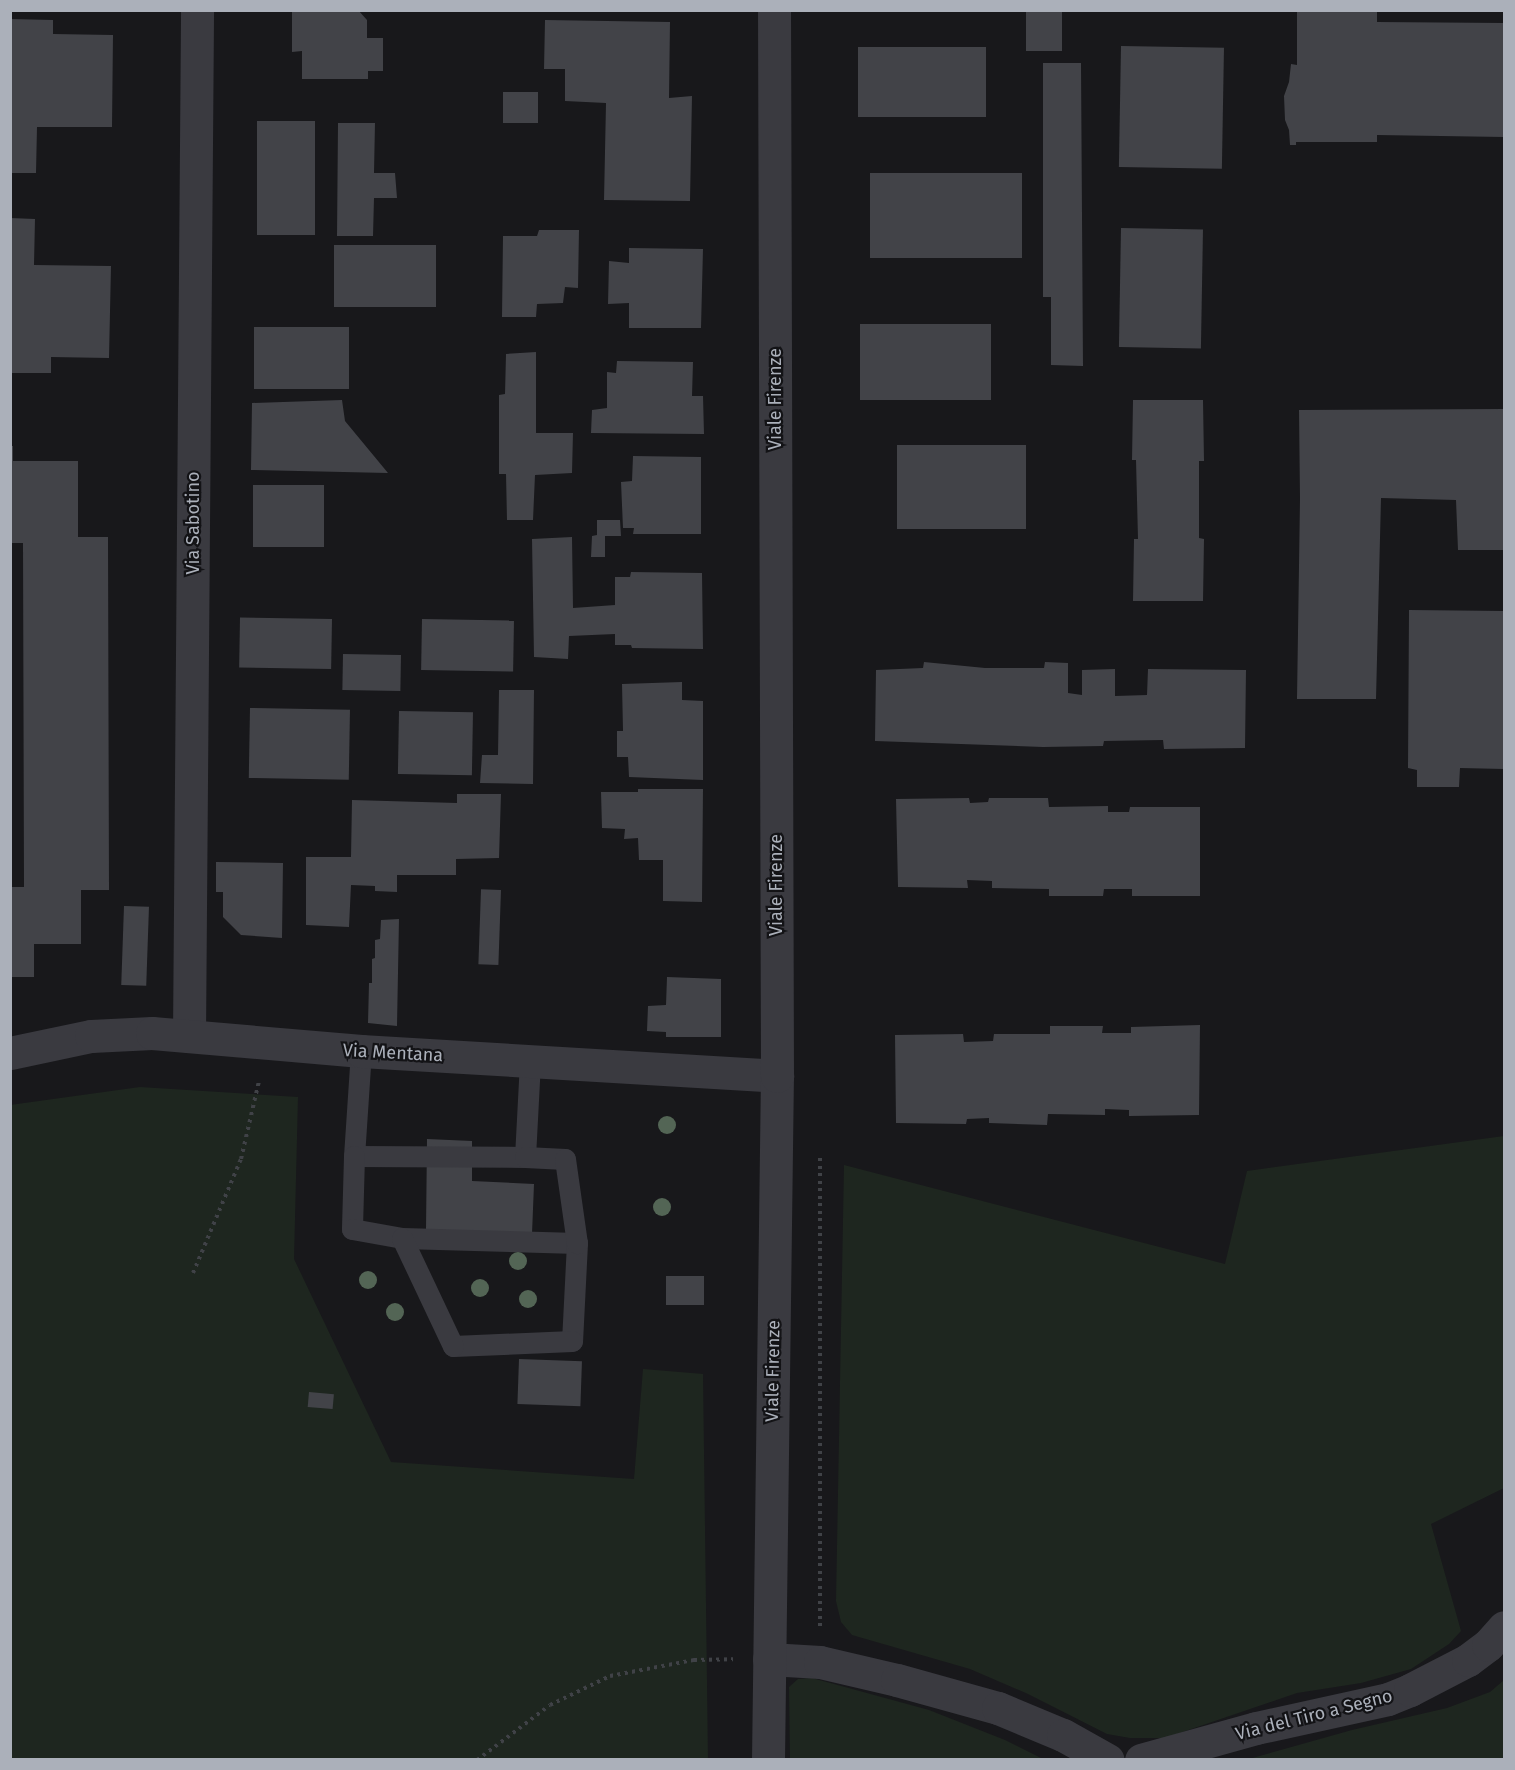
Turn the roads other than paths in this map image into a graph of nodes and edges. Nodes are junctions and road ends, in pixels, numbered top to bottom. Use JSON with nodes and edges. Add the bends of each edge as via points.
{"nodes":[{"id":1,"x":197,"y":10,"type":"edge"},
{"id":2,"x":774,"y":10,"type":"edge"},
{"id":3,"x":189,"y":1036,"type":"junction"},
{"id":4,"x":361,"y":1051,"type":"junction"},
{"id":5,"x":10,"y":1053,"type":"edge"},
{"id":6,"x":530,"y":1061,"type":"junction"},
{"id":7,"x":777,"y":1076,"type":"junction"},
{"id":8,"x":354,"y":1156,"type":"junction"},
{"id":9,"x":525,"y":1157,"type":"junction"},
{"id":10,"x":402,"y":1238,"type":"junction"},
{"id":11,"x":577,"y":1243,"type":"junction"},
{"id":12,"x":1504,"y":1627,"type":"edge"},
{"id":13,"x":769,"y":1659,"type":"junction"},
{"id":14,"x":768,"y":1760,"type":"edge"},
{"id":15,"x":1108,"y":1760,"type":"edge"},
{"id":16,"x":1141,"y":1760,"type":"edge"}],
"edges":[{"from":1,"to":3,"type":"street","name":"Via Sabotino"},
{"from":2,"to":7,"type":"street","name":"Viale Firenze"},
{"from":3,"to":4,"type":"street","name":"Via Mentana"},
{"from":3,"to":5,"type":"street","name":"Via Mentana","via":[[126,1033],[58,1041]]},
{"from":4,"to":6,"type":"street","name":"Via Mentana"},
{"from":4,"to":8,"type":"lane"},
{"from":6,"to":7,"type":"street","name":"Via Mentana"},
{"from":6,"to":9,"type":"lane"},
{"from":7,"to":13,"type":"street","name":"Viale Firenze"},
{"from":8,"to":9,"type":"lane"},
{"from":8,"to":10,"type":"lane","via":[[352,1230]]},
{"from":9,"to":11,"type":"lane","via":[[565,1159]]},
{"from":10,"to":11,"type":"lane"},
{"from":10,"to":11,"type":"lane","via":[[453,1346],[572,1341]]},
{"from":12,"to":16,"type":"street","name":"Via del Tiro a Segno","via":[[1468,1660],[1388,1699],[1256,1728]]},
{"from":13,"to":14,"type":"street","name":"Viale Firenze"},
{"from":13,"to":15,"type":"street","via":[[820,1662],[998,1708],[1064,1735]]}]}
